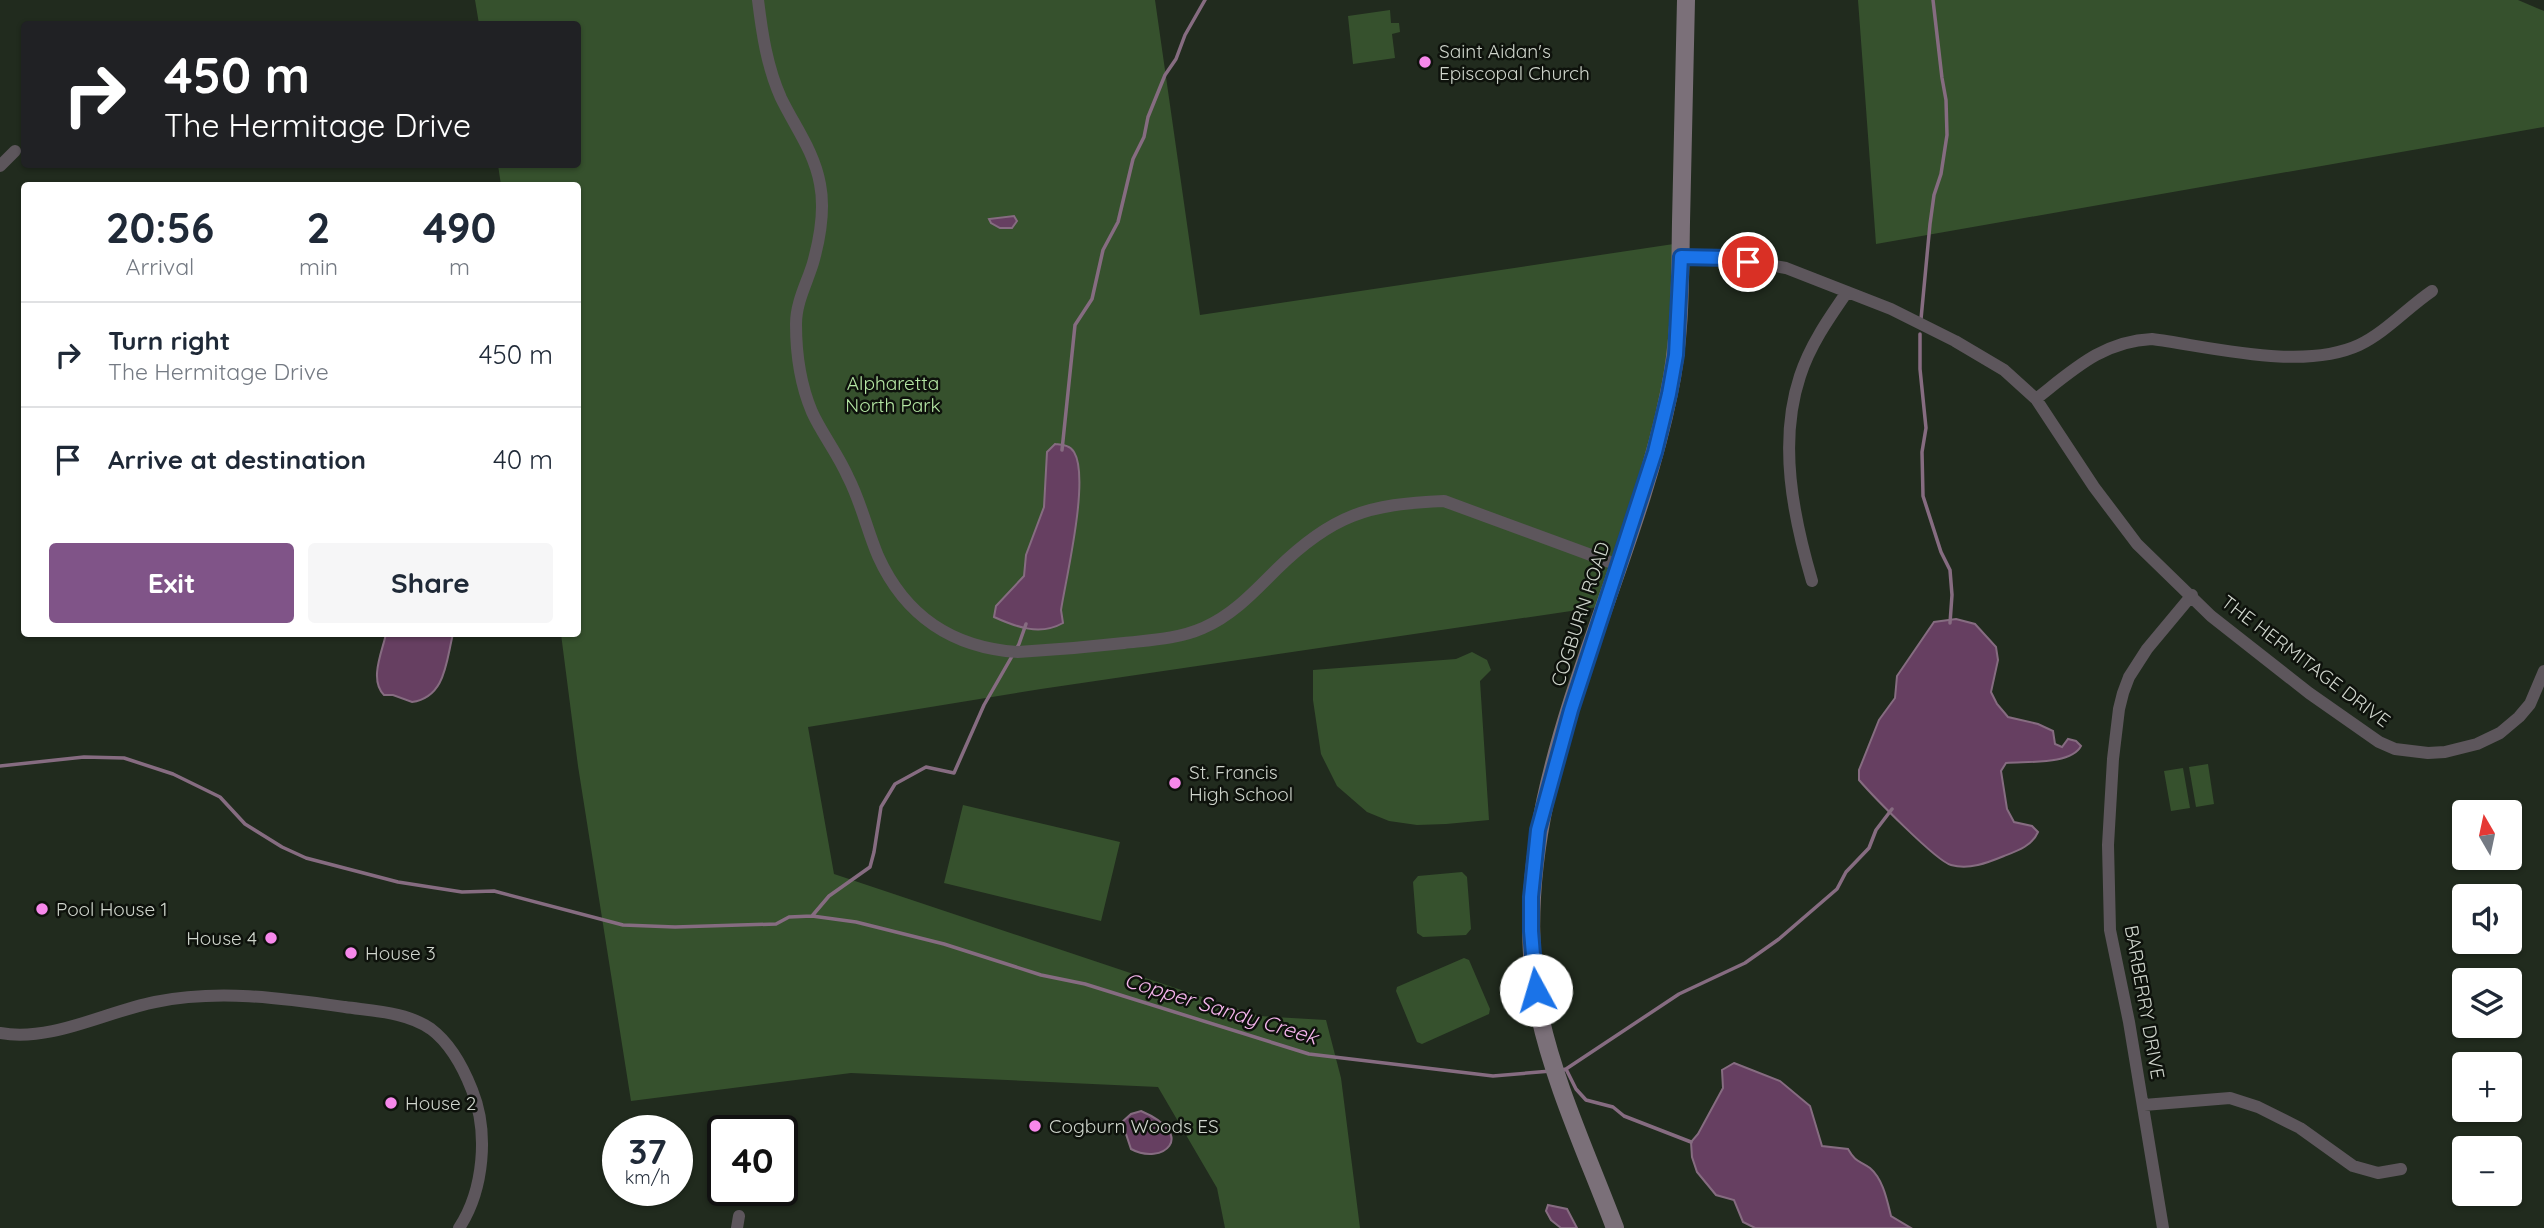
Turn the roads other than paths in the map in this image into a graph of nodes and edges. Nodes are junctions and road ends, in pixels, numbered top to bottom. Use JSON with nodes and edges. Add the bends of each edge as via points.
{"nodes":[{"id":1,"x":758,"y":0,"type":"edge"},
{"id":2,"x":1686,"y":0,"type":"edge"},
{"id":3,"x":15,"y":151,"type":"dead end"},
{"id":4,"x":0,"y":166,"type":"edge"},
{"id":5,"x":1681,"y":257,"type":"junction"},
{"id":6,"x":2432,"y":291,"type":"dead end"},
{"id":7,"x":1847,"y":292,"type":"junction"},
{"id":8,"x":2036,"y":399,"type":"junction"},
{"id":9,"x":1618,"y":565,"type":"junction"},
{"id":10,"x":1812,"y":581,"type":"dead end"},
{"id":11,"x":2192,"y":595,"type":"junction"},
{"id":12,"x":2544,"y":671,"type":"edge"},
{"id":13,"x":0,"y":1033,"type":"edge"},
{"id":14,"x":2144,"y":1105,"type":"junction"},
{"id":15,"x":2401,"y":1169,"type":"dead end"},
{"id":16,"x":459,"y":1228,"type":"edge"},
{"id":17,"x":1615,"y":1228,"type":"edge"},
{"id":18,"x":2163,"y":1228,"type":"edge"}],
"edges":[{"from":1,"to":9,"type":"street","via":[[774,80],[809,148],[821,189],[817,243],[796,323],[806,395],[856,492],[890,578],[916,612],[942,632],[1018,652],[1176,637],[1204,628],[1231,611],[1332,524],[1376,508],[1425,502],[1444,501]]},
{"from":2,"to":5,"type":"street","name":"COGBURN ROAD"},
{"from":3,"to":4,"type":"street"},
{"from":5,"to":7,"type":"street","name":"THE HERMITAGE DRIVE","via":[[1729,258],[1786,268]]},
{"from":5,"to":9,"type":"street","name":"COGBURN ROAD","via":[[1676,355],[1669,394]]},
{"from":6,"to":8,"type":"street","via":[[2374,336],[2343,351],[2277,356],[2136,339],[2096,354]]},
{"from":7,"to":8,"type":"street","name":"THE HERMITAGE DRIVE","via":[[1955,341],[2004,370]]},
{"from":7,"to":10,"type":"street","via":[[1800,375],[1792,415],[1791,483]]},
{"from":8,"to":11,"type":"street","name":"THE HERMITAGE DRIVE","via":[[2137,544]]},
{"from":9,"to":17,"type":"street","name":"COGBURN ROAD","via":[[1546,797],[1533,864],[1531,931],[1538,1007],[1550,1057]]},
{"from":11,"to":12,"type":"street","name":"THE HERMITAGE DRIVE","via":[[2211,617],[2309,693],[2379,742],[2411,753],[2461,749],[2500,733],[2530,704]]},
{"from":11,"to":14,"type":"street","name":"BARBERRY DRIVE","via":[[2129,677],[2119,709],[2113,759],[2110,930]]},
{"from":13,"to":16,"type":"street","via":[[50,1032],[156,1002],[223,995],[270,996],[412,1019],[446,1043],[467,1076],[479,1114],[478,1185]]},
{"from":14,"to":15,"type":"street","via":[[2230,1098],[2300,1128],[2353,1166],[2378,1173]]},
{"from":14,"to":18,"type":"street","name":"BARBERRY DRIVE"}]}
